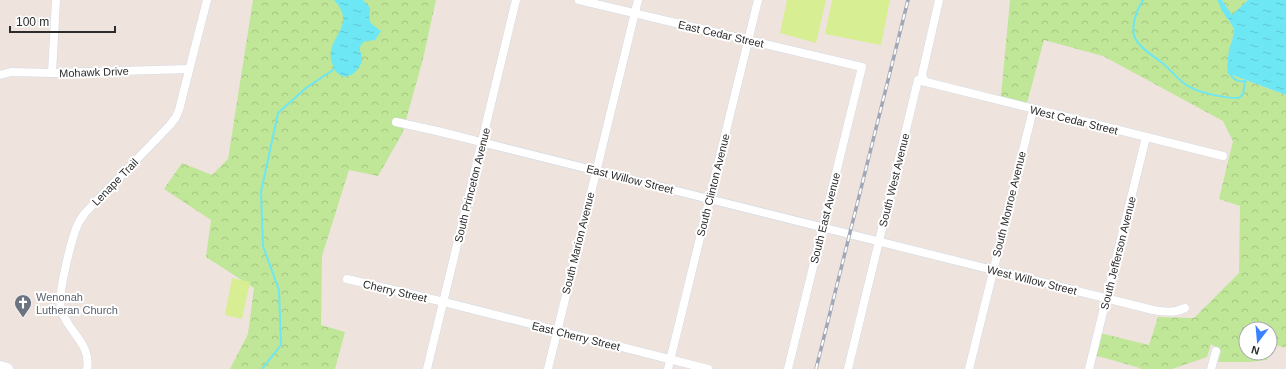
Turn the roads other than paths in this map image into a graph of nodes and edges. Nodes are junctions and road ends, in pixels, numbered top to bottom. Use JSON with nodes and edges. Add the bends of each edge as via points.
{"nodes":[{"id":1,"x":56,"y":0,"type":"edge"},
{"id":2,"x":206,"y":0,"type":"edge"},
{"id":3,"x":516,"y":0,"type":"edge"},
{"id":4,"x":579,"y":0,"type":"edge"},
{"id":5,"x":638,"y":0,"type":"edge"},
{"id":6,"x":758,"y":0,"type":"edge"},
{"id":7,"x":939,"y":0,"type":"edge"},
{"id":8,"x":634,"y":13,"type":"junction"},
{"id":9,"x":748,"y":40,"type":"junction"},
{"id":10,"x":0,"y":67,"type":"edge"},
{"id":11,"x":862,"y":67,"type":"joint"},
{"id":12,"x":189,"y":69,"type":"junction"},
{"id":13,"x":10,"y":72,"type":"junction"},
{"id":14,"x":52,"y":73,"type":"junction"},
{"id":15,"x":0,"y":75,"type":"edge"},
{"id":16,"x":925,"y":82,"type":"junction"},
{"id":17,"x":1033,"y":110,"type":"junction"},
{"id":18,"x":396,"y":122,"type":"dead end"},
{"id":19,"x":1146,"y":137,"type":"junction"},
{"id":20,"x":482,"y":142,"type":"junction"},
{"id":21,"x":1223,"y":156,"type":"dead end"},
{"id":22,"x":596,"y":170,"type":"junction"},
{"id":23,"x":710,"y":199,"type":"junction"},
{"id":24,"x":823,"y":227,"type":"junction"},
{"id":25,"x":879,"y":242,"type":"junction"},
{"id":26,"x":993,"y":269,"type":"junction"},
{"id":27,"x":347,"y":279,"type":"dead end"},
{"id":28,"x":1106,"y":299,"type":"junction"},
{"id":29,"x":444,"y":302,"type":"junction"},
{"id":30,"x":1185,"y":308,"type":"dead end"},
{"id":31,"x":557,"y":331,"type":"junction"},
{"id":32,"x":1216,"y":351,"type":"dead end"},
{"id":33,"x":670,"y":359,"type":"junction"},
{"id":34,"x":0,"y":367,"type":"edge"},
{"id":35,"x":7,"y":369,"type":"edge"},
{"id":36,"x":87,"y":369,"type":"edge"},
{"id":37,"x":428,"y":369,"type":"edge"},
{"id":38,"x":548,"y":369,"type":"edge"},
{"id":39,"x":668,"y":369,"type":"edge"},
{"id":40,"x":708,"y":369,"type":"edge"},
{"id":41,"x":788,"y":369,"type":"edge"},
{"id":42,"x":848,"y":369,"type":"edge"},
{"id":43,"x":969,"y":369,"type":"edge"},
{"id":44,"x":1089,"y":369,"type":"edge"},
{"id":45,"x":1211,"y":369,"type":"edge"}],
"edges":[{"from":1,"to":14,"type":"street"},
{"from":2,"to":12,"type":"street","name":"Lenape Trail"},
{"from":3,"to":20,"type":"street","name":"South Princeton Avenue"},
{"from":4,"to":8,"type":"street","name":"East Cedar Street"},
{"from":5,"to":8,"type":"street","name":"South Marion Avenue"},
{"from":6,"to":9,"type":"street","name":"South Clinton Avenue"},
{"from":7,"to":16,"type":"street","via":[[922,75]]},
{"from":8,"to":9,"type":"street","name":"East Cedar Street"},
{"from":8,"to":22,"type":"street","name":"South Marion Avenue"},
{"from":9,"to":11,"type":"street","name":"East Cedar Street"},
{"from":9,"to":23,"type":"street","name":"South Clinton Avenue"},
{"from":10,"to":13,"type":"street"},
{"from":11,"to":24,"type":"street","name":"South East Avenue"},
{"from":12,"to":14,"type":"street","name":"Mohawk Drive"},
{"from":12,"to":36,"type":"street","name":"Lenape Trail","via":[[176,117],[85,213],[77,225],[61,289],[60,308],[85,348]]},
{"from":13,"to":14,"type":"street","name":"Mohawk Drive"},
{"from":13,"to":15,"type":"street","name":"Mohawk Drive"},
{"from":16,"to":17,"type":"street","name":"West Cedar Street"},
{"from":16,"to":25,"type":"street","name":"South West Avenue","via":[[918,80]]},
{"from":17,"to":19,"type":"street","name":"West Cedar Street"},
{"from":17,"to":26,"type":"street","name":"South Monroe Avenue"},
{"from":18,"to":20,"type":"street","name":"East Willow Street"},
{"from":19,"to":21,"type":"street","name":"West Cedar Street"},
{"from":19,"to":28,"type":"street","name":"South Jefferson Avenue"},
{"from":20,"to":22,"type":"street","name":"East Willow Street"},
{"from":20,"to":29,"type":"street","name":"South Princeton Avenue"},
{"from":22,"to":23,"type":"street","name":"East Willow Street"},
{"from":22,"to":31,"type":"street","name":"South Marion Avenue"},
{"from":23,"to":24,"type":"street","name":"East Willow Street"},
{"from":23,"to":33,"type":"street","name":"South Clinton Avenue"},
{"from":24,"to":25,"type":"street","name":"West Willow Street"},
{"from":24,"to":41,"type":"street","name":"South East Avenue"},
{"from":25,"to":26,"type":"street","name":"West Willow Street"},
{"from":25,"to":42,"type":"street","name":"South West Avenue"},
{"from":26,"to":28,"type":"street","name":"West Willow Street"},
{"from":26,"to":43,"type":"street","name":"South Monroe Avenue"},
{"from":27,"to":29,"type":"street","name":"Cherry Street"},
{"from":28,"to":30,"type":"street","name":"West Willow Street","via":[[1169,312]]},
{"from":28,"to":44,"type":"street","name":"South Jefferson Avenue"},
{"from":29,"to":31,"type":"street","name":"East Cherry Street"},
{"from":29,"to":37,"type":"street","name":"South Princeton Avenue"},
{"from":31,"to":33,"type":"street","name":"East Cherry Street"},
{"from":31,"to":38,"type":"street","name":"South Marion Avenue"},
{"from":32,"to":45,"type":"street"},
{"from":33,"to":39,"type":"street","name":"South Clinton Avenue"},
{"from":33,"to":40,"type":"street","name":"East Cherry Street"},
{"from":34,"to":35,"type":"street"}]}
